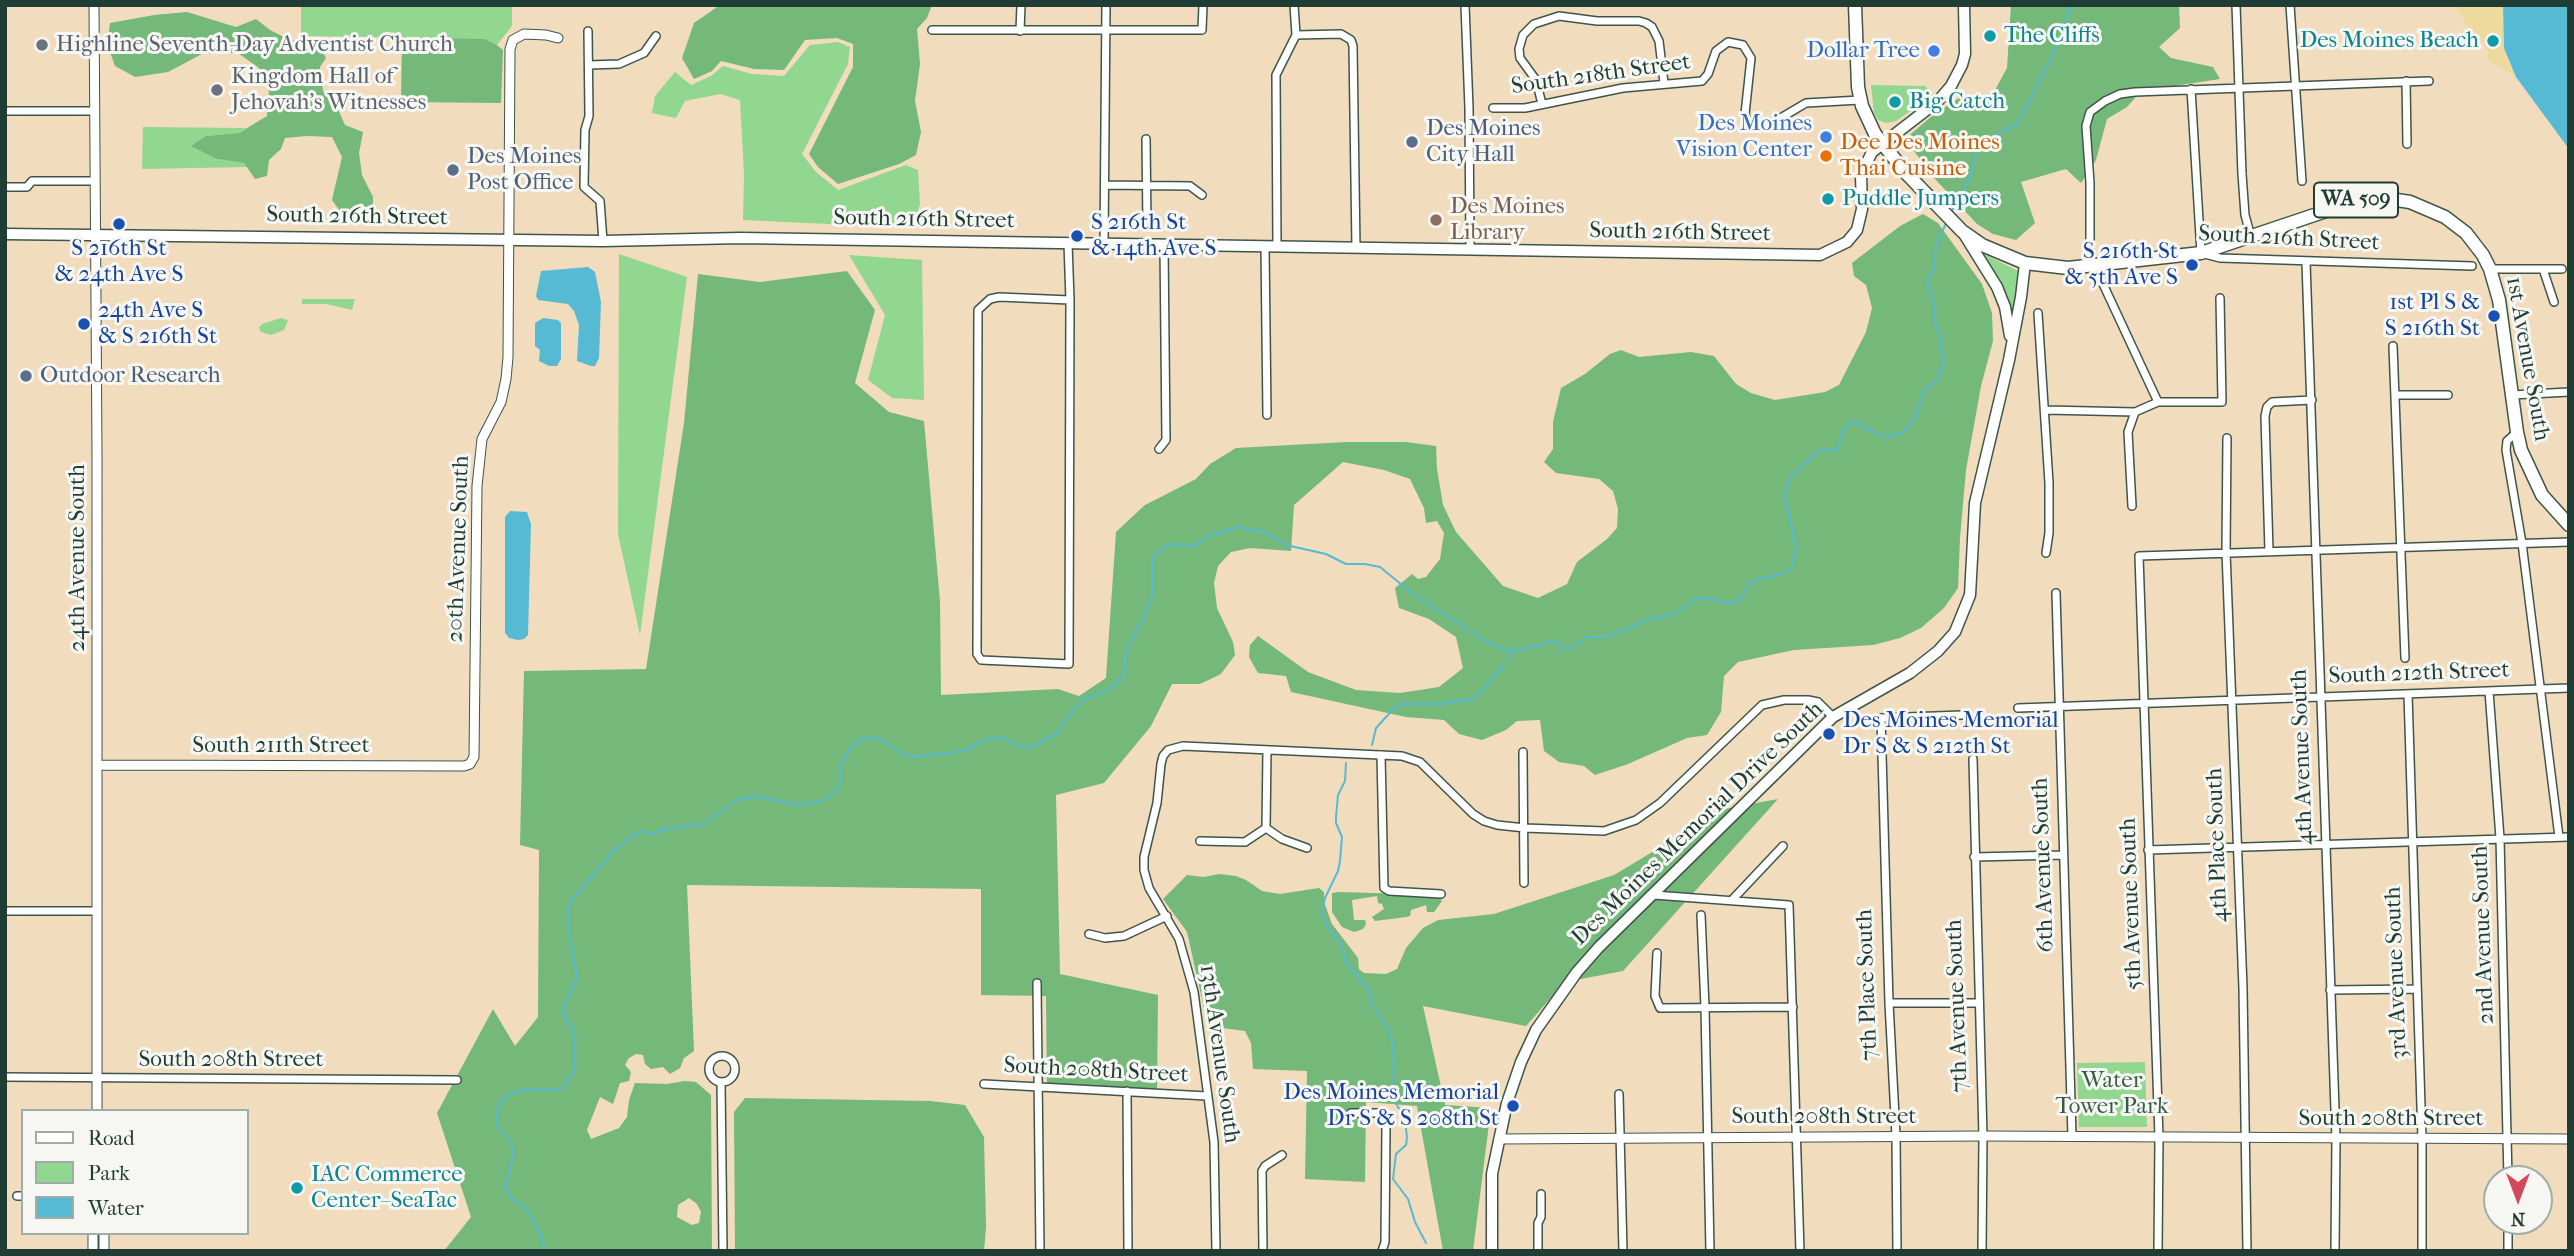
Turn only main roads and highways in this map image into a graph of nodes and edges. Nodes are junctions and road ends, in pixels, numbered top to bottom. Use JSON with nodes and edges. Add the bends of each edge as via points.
{"nodes":[{"id":1,"x":1856,"y":5,"type":"edge"},
{"id":2,"x":1964,"y":5,"type":"edge"},
{"id":3,"x":1881,"y":143,"type":"junction"},
{"id":4,"x":1962,"y":231,"type":"junction"},
{"id":5,"x":5,"y":234,"type":"edge"},
{"id":6,"x":2025,"y":263,"type":"junction"},
{"id":7,"x":2490,"y":269,"type":"joint"},
{"id":8,"x":2008,"y":360,"type":"junction"},
{"id":9,"x":2569,"y":525,"type":"edge"},
{"id":10,"x":1492,"y":1251,"type":"edge"}],
"edges":[{"from":1,"to":3,"type":"main road","number":"WA 509","via":[[1860,100]]},
{"from":2,"to":3,"type":"main road","via":[[1965,54],[1951,86]]},
{"from":3,"to":4,"type":"main road","number":"WA 509"},
{"from":3,"to":5,"type":"main road","name":"South 216th Street","via":[[1861,174],[1860,223],[1841,246],[1810,256],[741,238]]},
{"from":4,"to":6,"type":"main road","name":"South 216th Street","number":"WA 509"},
{"from":4,"to":8,"type":"main road","via":[[2005,307]]},
{"from":6,"to":7,"type":"main road","name":"South 216th Street","number":"WA 509","via":[[2060,268],[2201,253],[2369,198],[2410,202],[2445,216],[2466,233]]},
{"from":6,"to":8,"type":"main road","name":"Des Moines Memorial Drive South"},
{"from":7,"to":9,"type":"main road","name":"1st Avenue South","number":"WA 509","via":[[2499,300],[2521,450],[2535,482]]},
{"from":8,"to":10,"type":"main road","name":"Des Moines Memorial Drive South","via":[[1975,503],[1971,586],[1955,632],[1924,663],[1833,717],[1577,972],[1536,1030],[1507,1102],[1492,1174]]}]}
